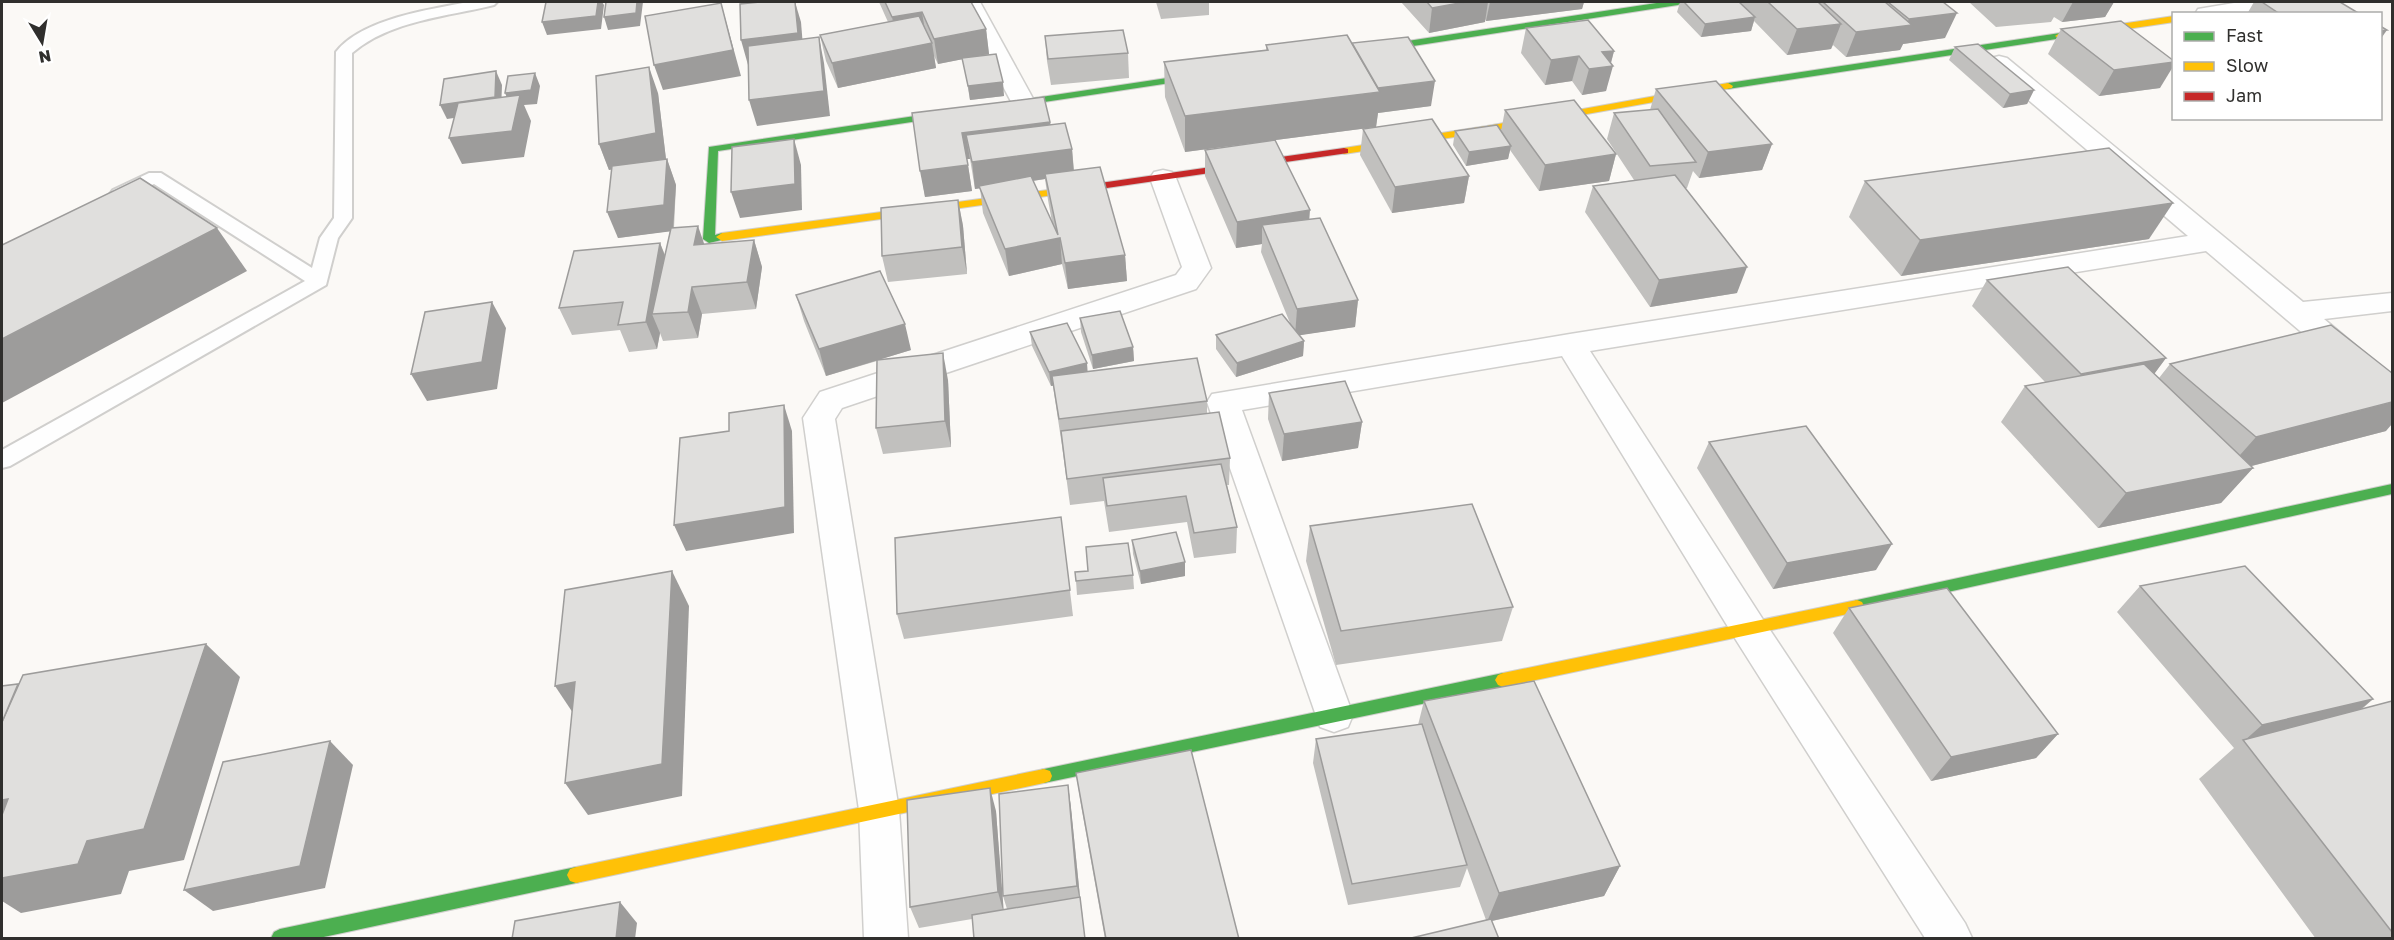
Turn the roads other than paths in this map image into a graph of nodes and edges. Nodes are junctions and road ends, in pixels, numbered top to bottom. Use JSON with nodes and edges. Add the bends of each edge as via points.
{"nodes":[{"id":1,"x":489,"y":2,"type":"edge"},
{"id":2,"x":969,"y":2,"type":"edge"},
{"id":3,"x":1678,"y":2,"type":"edge"},
{"id":4,"x":2276,"y":2,"type":"edge"},
{"id":5,"x":2218,"y":12,"type":"edge"},
{"id":6,"x":2172,"y":19,"type":"edge"},
{"id":7,"x":1980,"y":46,"type":"junction"},
{"id":8,"x":1351,"y":52,"type":"edge"},
{"id":9,"x":1222,"y":73,"type":"edge"},
{"id":10,"x":1024,"y":104,"type":"junction"},
{"id":11,"x":1163,"y":178,"type":"junction"},
{"id":12,"x":104,"y":201,"type":"edge"},
{"id":13,"x":2212,"y":241,"type":"junction"},
{"id":14,"x":318,"y":281,"type":"junction"},
{"id":15,"x":2392,"y":302,"type":"edge"},
{"id":16,"x":2297,"y":312,"type":"junction"},
{"id":17,"x":1570,"y":344,"type":"junction"},
{"id":18,"x":2392,"y":392,"type":"edge"},
{"id":19,"x":2,"y":460,"type":"edge"},
{"id":20,"x":2392,"y":489,"type":"edge"},
{"id":21,"x":1749,"y":629,"type":"junction"},
{"id":22,"x":1334,"y":715,"type":"junction"},
{"id":23,"x":879,"y":810,"type":"junction"},
{"id":24,"x":280,"y":939,"type":"edge"},
{"id":25,"x":886,"y":939,"type":"edge"},
{"id":26,"x":1950,"y":939,"type":"edge"}],
"edges":[{"from":1,"to":14,"type":"lane","via":[[384,27],[354,42],[344,52],[343,218],[329,238]]},
{"from":2,"to":10,"type":"street"},
{"from":3,"to":8,"type":"street"},
{"from":4,"to":5,"type":"street"},
{"from":6,"to":7,"type":"street"},
{"from":7,"to":11,"type":"street","via":[[1487,129]]},
{"from":7,"to":13,"type":"street"},
{"from":9,"to":10,"type":"street"},
{"from":10,"to":11,"type":"street","via":[[713,149],[709,239]]},
{"from":11,"to":23,"type":"street","via":[[1197,268],[1186,282],[831,400],[819,418]]},
{"from":12,"to":14,"type":"lane","via":[[155,177]]},
{"from":13,"to":16,"type":"street"},
{"from":13,"to":17,"type":"street"},
{"from":14,"to":19,"type":"lane"},
{"from":15,"to":16,"type":"street"},
{"from":16,"to":18,"type":"street"},
{"from":17,"to":21,"type":"street"},
{"from":17,"to":22,"type":"street","via":[[1223,402]]},
{"from":20,"to":21,"type":"street"},
{"from":21,"to":22,"type":"street"},
{"from":21,"to":26,"type":"street"},
{"from":22,"to":23,"type":"street"},
{"from":23,"to":24,"type":"street"},
{"from":23,"to":25,"type":"street"}]}
